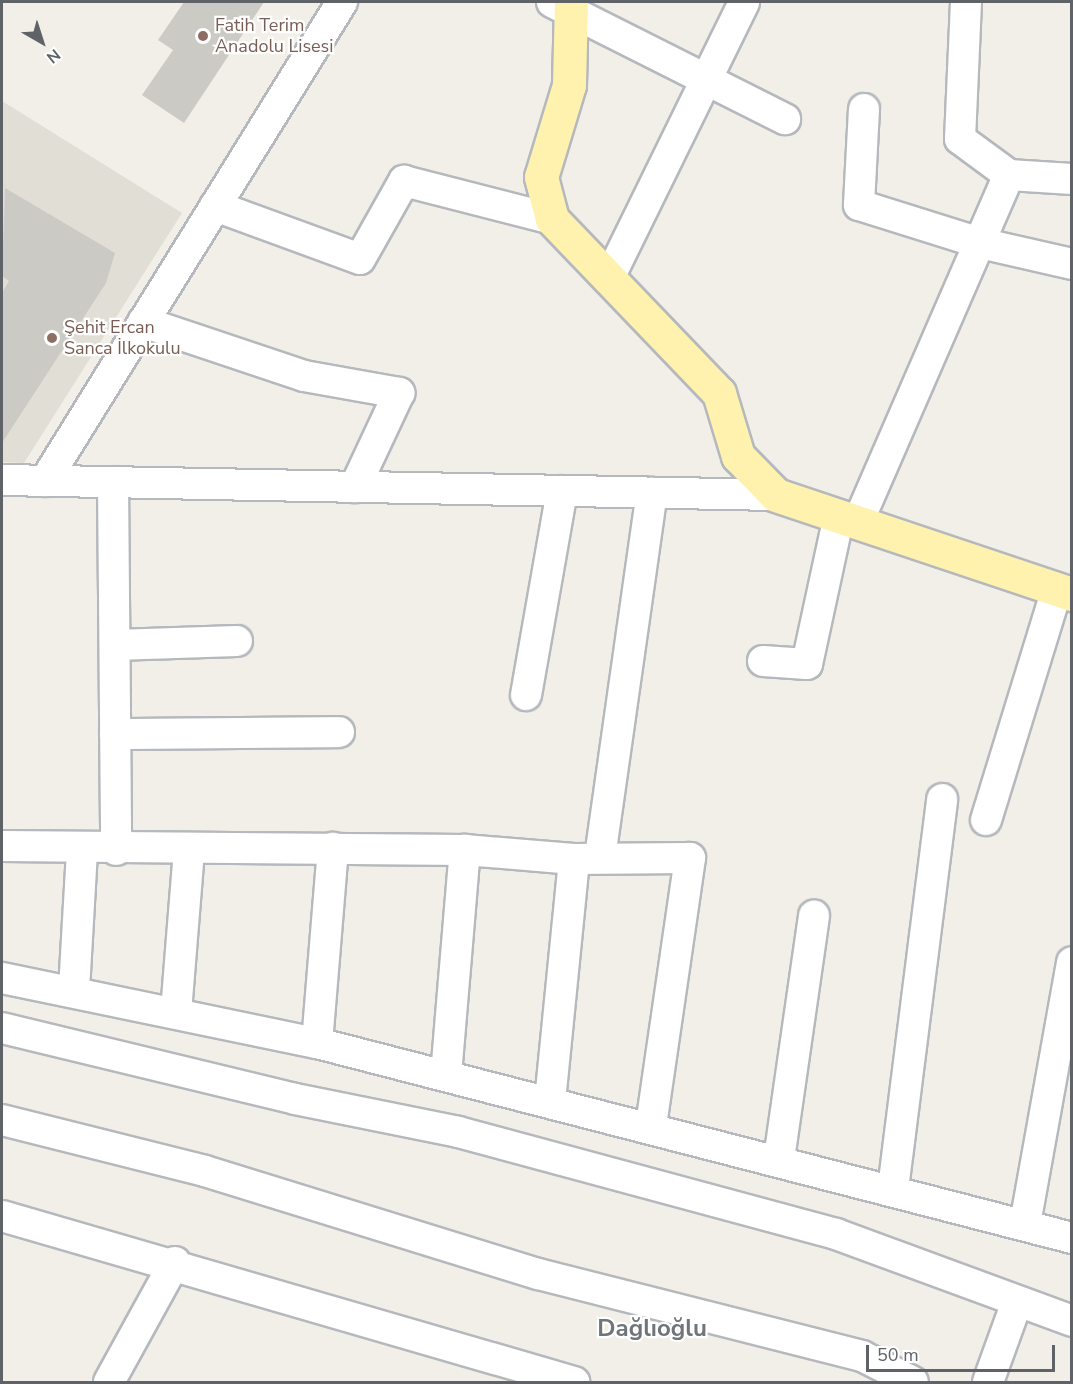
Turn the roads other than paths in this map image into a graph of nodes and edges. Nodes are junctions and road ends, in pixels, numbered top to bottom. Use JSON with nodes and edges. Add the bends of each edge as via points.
{"nodes":[{"id":1,"x":342,"y":2,"type":"edge"},
{"id":2,"x":744,"y":2,"type":"edge"},
{"id":3,"x":966,"y":2,"type":"edge"},
{"id":4,"x":564,"y":4,"type":"edge"},
{"id":5,"x":708,"y":76,"type":"junction"},
{"id":6,"x":864,"y":109,"type":"dead end"},
{"id":7,"x":785,"y":119,"type":"dead end"},
{"id":8,"x":1009,"y":175,"type":"junction"},
{"id":9,"x":1071,"y":179,"type":"edge"},
{"id":10,"x":215,"y":206,"type":"junction"},
{"id":11,"x":552,"y":219,"type":"junction"},
{"id":12,"x":980,"y":243,"type":"junction"},
{"id":13,"x":1071,"y":264,"type":"edge"},
{"id":14,"x":609,"y":278,"type":"junction"},
{"id":15,"x":143,"y":322,"type":"junction"},
{"id":16,"x":2,"y":480,"type":"edge"},
{"id":17,"x":45,"y":481,"type":"junction"},
{"id":18,"x":113,"y":482,"type":"junction"},
{"id":19,"x":355,"y":487,"type":"junction"},
{"id":20,"x":562,"y":491,"type":"junction"},
{"id":21,"x":652,"y":493,"type":"junction"},
{"id":22,"x":776,"y":495,"type":"junction"},
{"id":23,"x":848,"y":519,"type":"junction"},
{"id":24,"x":1064,"y":591,"type":"edge"},
{"id":25,"x":237,"y":641,"type":"dead end"},
{"id":26,"x":115,"y":645,"type":"junction"},
{"id":27,"x":763,"y":661,"type":"dead end"},
{"id":28,"x":526,"y":695,"type":"dead end"},
{"id":29,"x":339,"y":732,"type":"dead end"},
{"id":30,"x":115,"y":735,"type":"junction"},
{"id":31,"x":942,"y":800,"type":"dead end"},
{"id":32,"x":986,"y":820,"type":"dead end"},
{"id":33,"x":2,"y":846,"type":"edge"},
{"id":34,"x":333,"y":848,"type":"junction"},
{"id":35,"x":189,"y":849,"type":"junction"},
{"id":36,"x":82,"y":850,"type":"junction"},
{"id":37,"x":116,"y":850,"type":"junction"},
{"id":38,"x":465,"y":850,"type":"junction"},
{"id":39,"x":587,"y":858,"type":"junction"},
{"id":40,"x":814,"y":915,"type":"dead end"},
{"id":41,"x":1071,"y":962,"type":"edge"},
{"id":42,"x":2,"y":978,"type":"edge"},
{"id":43,"x":74,"y":990,"type":"junction"},
{"id":44,"x":176,"y":1012,"type":"junction"},
{"id":45,"x":2,"y":1028,"type":"edge"},
{"id":46,"x":317,"y":1043,"type":"junction"},
{"id":47,"x":446,"y":1075,"type":"junction"},
{"id":48,"x":550,"y":1101,"type":"junction"},
{"id":49,"x":2,"y":1120,"type":"edge"},
{"id":50,"x":651,"y":1126,"type":"junction"},
{"id":51,"x":779,"y":1159,"type":"junction"},
{"id":52,"x":893,"y":1190,"type":"junction"},
{"id":53,"x":2,"y":1215,"type":"edge"},
{"id":54,"x":1025,"y":1224,"type":"junction"},
{"id":55,"x":1071,"y":1238,"type":"edge"},
{"id":56,"x":175,"y":1262,"type":"junction"},
{"id":57,"x":1017,"y":1302,"type":"junction"},
{"id":58,"x":1071,"y":1322,"type":"edge"},
{"id":59,"x":525,"y":1375,"type":"edge"},
{"id":60,"x":109,"y":1383,"type":"edge"},
{"id":61,"x":574,"y":1383,"type":"edge"},
{"id":62,"x":913,"y":1383,"type":"edge"},
{"id":63,"x":988,"y":1383,"type":"edge"}],
"edges":[{"from":1,"to":10,"type":"street"},
{"from":2,"to":5,"type":"street"},
{"from":3,"to":8,"type":"street","via":[[960,139]]},
{"from":4,"to":5,"type":"street"},
{"from":4,"to":11,"type":"main road","via":[[569,85],[541,177]]},
{"from":5,"to":7,"type":"street"},
{"from":5,"to":14,"type":"street"},
{"from":6,"to":12,"type":"street","via":[[859,205]]},
{"from":8,"to":9,"type":"street"},
{"from":8,"to":12,"type":"street"},
{"from":10,"to":11,"type":"street","via":[[360,259],[404,181]]},
{"from":10,"to":15,"type":"street"},
{"from":11,"to":14,"type":"main road"},
{"from":12,"to":13,"type":"street"},
{"from":12,"to":23,"type":"street"},
{"from":14,"to":22,"type":"main road","via":[[719,393],[738,456]]},
{"from":15,"to":17,"type":"street"},
{"from":15,"to":19,"type":"street","via":[[304,376],[399,393]]},
{"from":16,"to":17,"type":"street"},
{"from":17,"to":18,"type":"street"},
{"from":18,"to":19,"type":"street"},
{"from":18,"to":26,"type":"street"},
{"from":19,"to":20,"type":"street"},
{"from":20,"to":21,"type":"street"},
{"from":20,"to":28,"type":"street"},
{"from":21,"to":22,"type":"street"},
{"from":21,"to":39,"type":"street"},
{"from":22,"to":23,"type":"main road"},
{"from":23,"to":24,"type":"main road"},
{"from":23,"to":27,"type":"street","via":[[807,664]]},
{"from":24,"to":32,"type":"street"},
{"from":25,"to":26,"type":"street"},
{"from":26,"to":30,"type":"street"},
{"from":29,"to":30,"type":"street"},
{"from":30,"to":37,"type":"street"},
{"from":31,"to":52,"type":"street"},
{"from":33,"to":36,"type":"street"},
{"from":34,"to":35,"type":"street"},
{"from":34,"to":38,"type":"street"},
{"from":34,"to":46,"type":"street"},
{"from":35,"to":37,"type":"street"},
{"from":35,"to":44,"type":"street"},
{"from":36,"to":37,"type":"street"},
{"from":36,"to":43,"type":"street"},
{"from":38,"to":39,"type":"street"},
{"from":38,"to":47,"type":"street"},
{"from":39,"to":48,"type":"street"},
{"from":39,"to":50,"type":"street","via":[[690,858]]},
{"from":40,"to":51,"type":"street"},
{"from":41,"to":54,"type":"street"},
{"from":42,"to":43,"type":"street"},
{"from":43,"to":44,"type":"street"},
{"from":44,"to":46,"type":"street"},
{"from":45,"to":57,"type":"street","via":[[295,1100],[458,1132],[836,1234]]},
{"from":46,"to":47,"type":"street"},
{"from":47,"to":48,"type":"street"},
{"from":48,"to":50,"type":"street"},
{"from":49,"to":62,"type":"street","via":[[205,1171],[538,1274],[862,1356]]},
{"from":50,"to":51,"type":"street"},
{"from":51,"to":52,"type":"street"},
{"from":52,"to":54,"type":"street"},
{"from":53,"to":56,"type":"street"},
{"from":54,"to":55,"type":"street"},
{"from":56,"to":59,"type":"street"},
{"from":56,"to":60,"type":"street"},
{"from":57,"to":58,"type":"street"},
{"from":57,"to":63,"type":"street"},
{"from":59,"to":61,"type":"street"}]}
